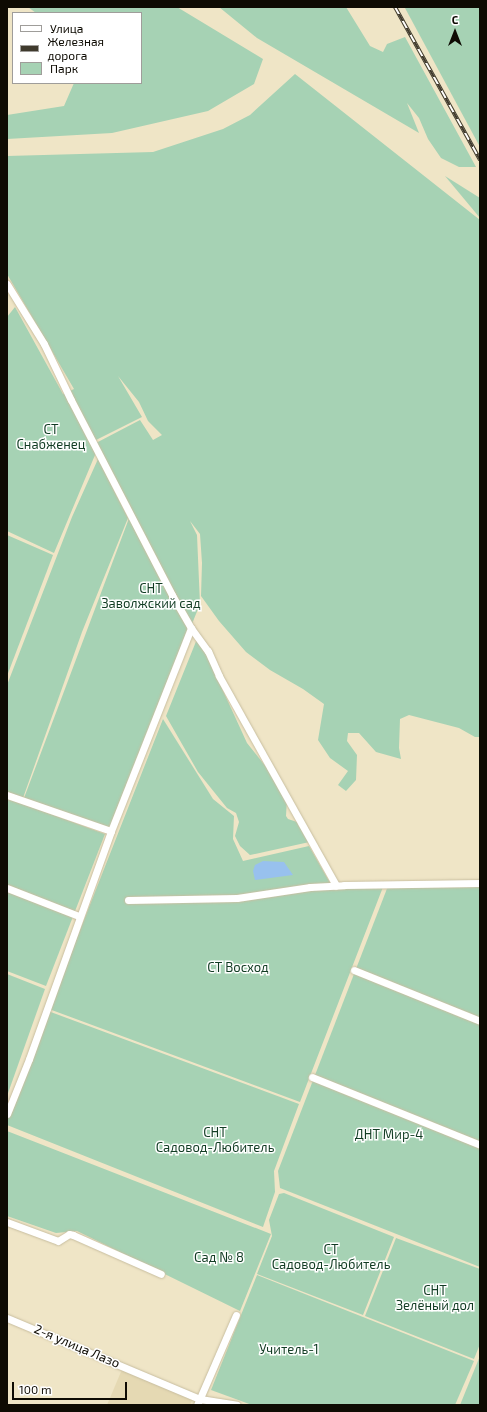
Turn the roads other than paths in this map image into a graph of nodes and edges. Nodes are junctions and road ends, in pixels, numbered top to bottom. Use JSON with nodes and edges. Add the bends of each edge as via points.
{"nodes":[{"id":1,"x":7,"y":284,"type":"edge"},
{"id":2,"x":191,"y":628,"type":"junction"},
{"id":3,"x":7,"y":795,"type":"edge"},
{"id":4,"x":111,"y":831,"type":"junction"},
{"id":5,"x":480,"y":883,"type":"edge"},
{"id":6,"x":336,"y":885,"type":"junction"},
{"id":7,"x":7,"y":888,"type":"edge"},
{"id":8,"x":128,"y":900,"type":"dead end"},
{"id":9,"x":79,"y":916,"type":"junction"},
{"id":10,"x":354,"y":970,"type":"dead end"},
{"id":11,"x":480,"y":1021,"type":"edge"},
{"id":12,"x":312,"y":1077,"type":"dead end"},
{"id":13,"x":7,"y":1114,"type":"edge"},
{"id":14,"x":480,"y":1145,"type":"edge"},
{"id":15,"x":7,"y":1222,"type":"edge"},
{"id":16,"x":161,"y":1274,"type":"dead end"},
{"id":17,"x":236,"y":1315,"type":"dead end"},
{"id":18,"x":7,"y":1318,"type":"edge"},
{"id":19,"x":198,"y":1402,"type":"edge"},
{"id":20,"x":237,"y":1405,"type":"edge"}],
"edges":[{"from":1,"to":2,"type":"street","via":[[44,344],[74,407]]},
{"from":2,"to":4,"type":"street"},
{"from":2,"to":6,"type":"street","via":[[208,651],[219,676]]},
{"from":3,"to":4,"type":"street"},
{"from":4,"to":9,"type":"street"},
{"from":5,"to":6,"type":"street"},
{"from":6,"to":8,"type":"street","via":[[237,898]]},
{"from":7,"to":9,"type":"street"},
{"from":9,"to":13,"type":"street"},
{"from":10,"to":11,"type":"street"},
{"from":12,"to":14,"type":"street"},
{"from":15,"to":16,"type":"street","via":[[58,1241],[69,1234],[73,1235]]},
{"from":17,"to":19,"type":"street"},
{"from":18,"to":19,"type":"street","name":"2-я улица Лазо"},
{"from":19,"to":20,"type":"street","name":"2-я улица Лазо"}]}
